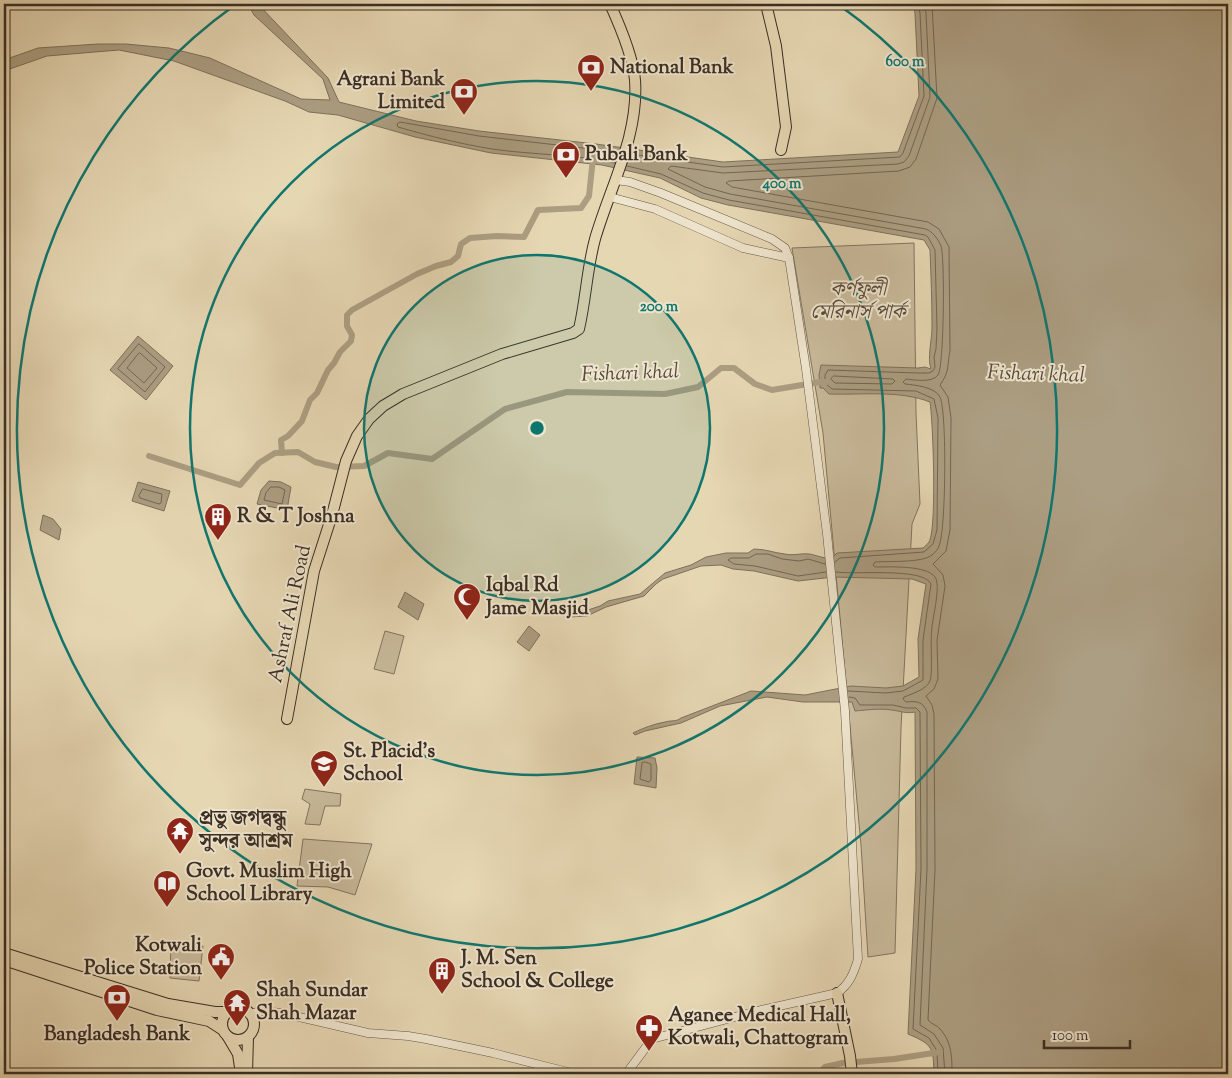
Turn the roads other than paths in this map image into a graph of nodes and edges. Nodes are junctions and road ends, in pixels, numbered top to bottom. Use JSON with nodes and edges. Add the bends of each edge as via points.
{"nodes":[{"id":1,"x":610,"y":4,"type":"edge"},
{"id":2,"x":766,"y":4,"type":"edge"},
{"id":3,"x":781,"y":150,"type":"dead end"},
{"id":4,"x":616,"y":178,"type":"junction"},
{"id":5,"x":610,"y":197,"type":"junction"},
{"id":6,"x":789,"y":258,"type":"junction"},
{"id":7,"x":287,"y":719,"type":"dead end"},
{"id":8,"x":4,"y":953,"type":"edge"},
{"id":9,"x":4,"y":960,"type":"edge"},
{"id":10,"x":837,"y":993,"type":"junction"},
{"id":11,"x":228,"y":1012,"type":"junction"},
{"id":12,"x":250,"y":1014,"type":"junction"},
{"id":13,"x":225,"y":1033,"type":"junction"},
{"id":14,"x":248,"y":1037,"type":"junction"},
{"id":15,"x":852,"y":1073,"type":"edge"},
{"id":16,"x":240,"y":1074,"type":"edge"},
{"id":17,"x":247,"y":1074,"type":"edge"},
{"id":18,"x":576,"y":1074,"type":"edge"},
{"id":19,"x":626,"y":1074,"type":"edge"}],
"edges":[{"from":1,"to":4,"type":"main road","via":[[635,79],[628,141]]},
{"from":2,"to":3,"type":"main road","via":[[776,46],[786,127]]},
{"from":4,"to":5,"type":"main road"},
{"from":4,"to":6,"type":"street","via":[[772,239],[785,248]]},
{"from":5,"to":6,"type":"street","via":[[655,209],[743,248]]},
{"from":5,"to":7,"type":"main road","name":"Ashraf Ali Road","via":[[590,256],[579,329],[502,354],[403,394],[383,406],[357,436],[346,461],[314,571]]},
{"from":6,"to":10,"type":"street","via":[[827,534],[845,711],[858,959],[853,975]]},
{"from":8,"to":11,"type":"main road","via":[[168,1004]]},
{"from":9,"to":13,"type":"main road","via":[[157,1010],[209,1021]]},
{"from":10,"to":15,"type":"main road"},
{"from":10,"to":19,"type":"street","via":[[652,1039]]},
{"from":11,"to":12,"type":"main road","via":[[242,1009]]},
{"from":11,"to":13,"type":"main road","via":[[222,1023]]},
{"from":12,"to":14,"type":"main road","via":[[253,1028]]},
{"from":12,"to":18,"type":"street","via":[[261,1011],[282,1013],[368,1033],[426,1039]]},
{"from":13,"to":14,"type":"main road","via":[[236,1040]]},
{"from":13,"to":16,"type":"main road","via":[[238,1054]]},
{"from":14,"to":17,"type":"main road"}]}
